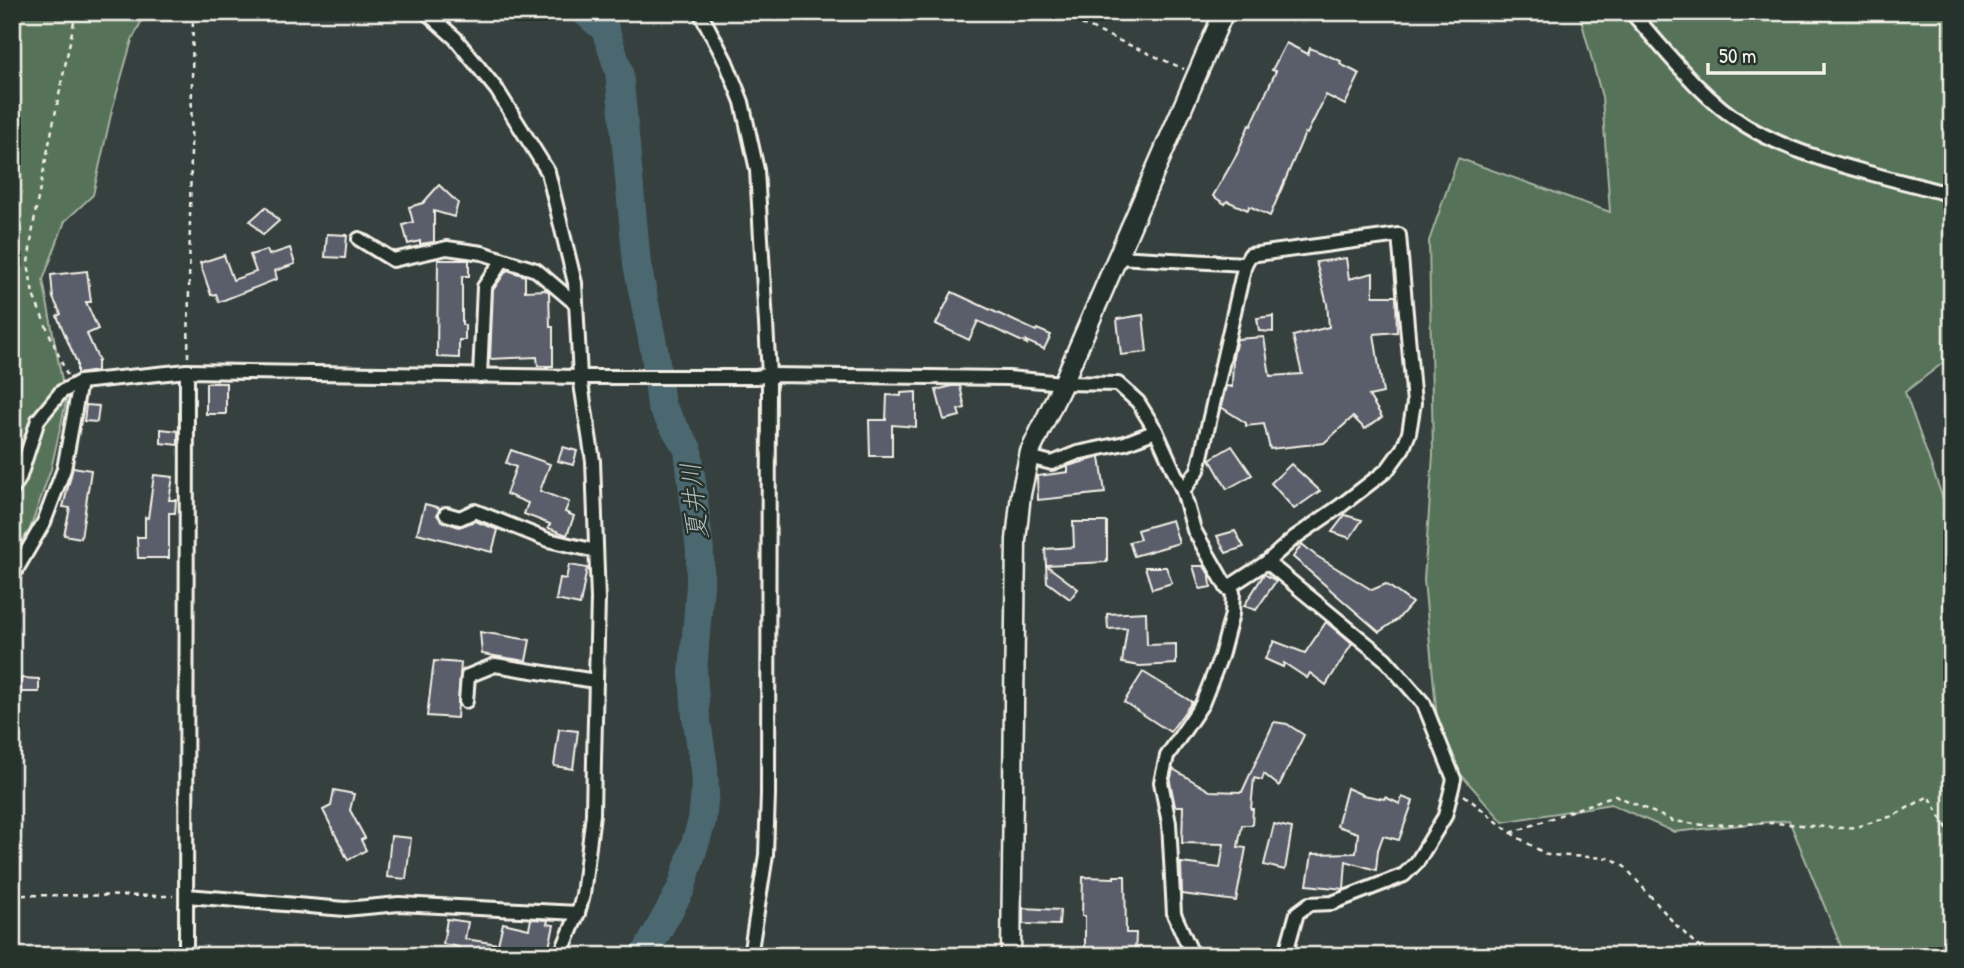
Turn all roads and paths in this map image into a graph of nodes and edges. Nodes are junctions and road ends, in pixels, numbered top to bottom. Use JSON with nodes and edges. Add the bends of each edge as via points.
{"nodes":[{"id":1,"x":76,"y":12,"type":"edge"},
{"id":2,"x":193,"y":12,"type":"edge"},
{"id":3,"x":426,"y":12,"type":"edge"},
{"id":4,"x":700,"y":12,"type":"edge"},
{"id":5,"x":1054,"y":12,"type":"edge"},
{"id":6,"x":1224,"y":12,"type":"edge"},
{"id":7,"x":1631,"y":12,"type":"edge"},
{"id":8,"x":1196,"y":74,"type":"junction"},
{"id":9,"x":1952,"y":195,"type":"edge"},
{"id":10,"x":359,"y":239,"type":"dead end"},
{"id":11,"x":1117,"y":257,"type":"junction"},
{"id":12,"x":502,"y":260,"type":"junction"},
{"id":13,"x":1245,"y":264,"type":"junction"},
{"id":14,"x":576,"y":304,"type":"junction"},
{"id":15,"x":187,"y":371,"type":"junction"},
{"id":16,"x":762,"y":375,"type":"junction"},
{"id":17,"x":480,"y":376,"type":"junction"},
{"id":18,"x":580,"y":377,"type":"junction"},
{"id":19,"x":1063,"y":383,"type":"junction"},
{"id":20,"x":76,"y":384,"type":"junction"},
{"id":21,"x":1156,"y":431,"type":"junction"},
{"id":22,"x":1029,"y":457,"type":"junction"},
{"id":23,"x":12,"y":490,"type":"edge"},
{"id":24,"x":1183,"y":491,"type":"junction"},
{"id":25,"x":446,"y":514,"type":"dead end"},
{"id":26,"x":596,"y":551,"type":"junction"},
{"id":27,"x":1267,"y":562,"type":"junction"},
{"id":28,"x":12,"y":577,"type":"edge"},
{"id":29,"x":1227,"y":588,"type":"junction"},
{"id":30,"x":595,"y":681,"type":"junction"},
{"id":31,"x":466,"y":701,"type":"dead end"},
{"id":32,"x":1453,"y":786,"type":"junction"},
{"id":33,"x":1511,"y":833,"type":"junction"},
{"id":34,"x":1952,"y":837,"type":"edge"},
{"id":35,"x":12,"y":895,"type":"edge"},
{"id":36,"x":187,"y":896,"type":"junction"},
{"id":37,"x":578,"y":913,"type":"junction"},
{"id":38,"x":186,"y":956,"type":"edge"},
{"id":39,"x":560,"y":956,"type":"edge"},
{"id":40,"x":750,"y":956,"type":"edge"},
{"id":41,"x":1012,"y":956,"type":"edge"},
{"id":42,"x":1193,"y":956,"type":"edge"},
{"id":43,"x":1285,"y":956,"type":"edge"},
{"id":44,"x":1708,"y":956,"type":"edge"}],
"edges":[{"from":1,"to":20,"type":"path","via":[[28,263],[33,295]]},
{"from":2,"to":15,"type":"path"},
{"from":3,"to":14,"type":"street","via":[[455,38],[497,90],[548,172]]},
{"from":4,"to":16,"type":"street","via":[[742,102],[757,170]]},
{"from":5,"to":8,"type":"path"},
{"from":6,"to":8,"type":"street"},
{"from":7,"to":9,"type":"street","via":[[1704,92],[1745,125],[1806,152]]},
{"from":8,"to":11,"type":"street"},
{"from":10,"to":12,"type":"street","via":[[393,260],[447,248]]},
{"from":11,"to":13,"type":"street"},
{"from":11,"to":19,"type":"street"},
{"from":12,"to":14,"type":"street","via":[[536,270]]},
{"from":12,"to":17,"type":"street","via":[[484,287]]},
{"from":13,"to":24,"type":"street","via":[[1198,470]]},
{"from":13,"to":27,"type":"street","via":[[1250,255],[1399,235],[1414,403],[1403,448],[1387,470]]},
{"from":14,"to":18,"type":"street"},
{"from":15,"to":17,"type":"street"},
{"from":15,"to":20,"type":"street"},
{"from":15,"to":36,"type":"street"},
{"from":16,"to":18,"type":"street"},
{"from":16,"to":19,"type":"street","via":[[1008,378]]},
{"from":16,"to":40,"type":"street","via":[[767,818],[766,855]]},
{"from":17,"to":18,"type":"street"},
{"from":18,"to":26,"type":"street","via":[[593,461]]},
{"from":19,"to":21,"type":"street","via":[[1118,384],[1138,402]]},
{"from":19,"to":22,"type":"street"},
{"from":20,"to":23,"type":"street","via":[[61,392],[38,420]]},
{"from":20,"to":28,"type":"street","via":[[64,469],[44,522]]},
{"from":21,"to":22,"type":"street","via":[[1052,463]]},
{"from":21,"to":24,"type":"street"},
{"from":22,"to":41,"type":"street","via":[[1015,552]]},
{"from":24,"to":29,"type":"street","via":[[1194,530]]},
{"from":25,"to":26,"type":"street","via":[[460,518],[475,511],[548,540]]},
{"from":26,"to":30,"type":"street"},
{"from":27,"to":29,"type":"street"},
{"from":27,"to":32,"type":"street","via":[[1385,659],[1424,704]]},
{"from":29,"to":42,"type":"street","via":[[1233,592],[1232,614],[1221,656],[1202,704],[1167,756],[1161,782],[1169,823],[1174,914]]},
{"from":30,"to":31,"type":"street","via":[[495,664],[468,676]]},
{"from":30,"to":37,"type":"street","via":[[593,814]]},
{"from":32,"to":33,"type":"path"},
{"from":32,"to":43,"type":"street","via":[[1445,816],[1410,869],[1332,903],[1309,904],[1297,913]]},
{"from":33,"to":34,"type":"path","via":[[1615,796],[1673,821],[1838,828],[1893,816],[1929,796]]},
{"from":33,"to":44,"type":"path","via":[[1547,855],[1611,858],[1625,867]]},
{"from":35,"to":36,"type":"path"},
{"from":36,"to":37,"type":"street","via":[[345,909],[399,904]]},
{"from":36,"to":38,"type":"street"},
{"from":37,"to":39,"type":"street"}]}
